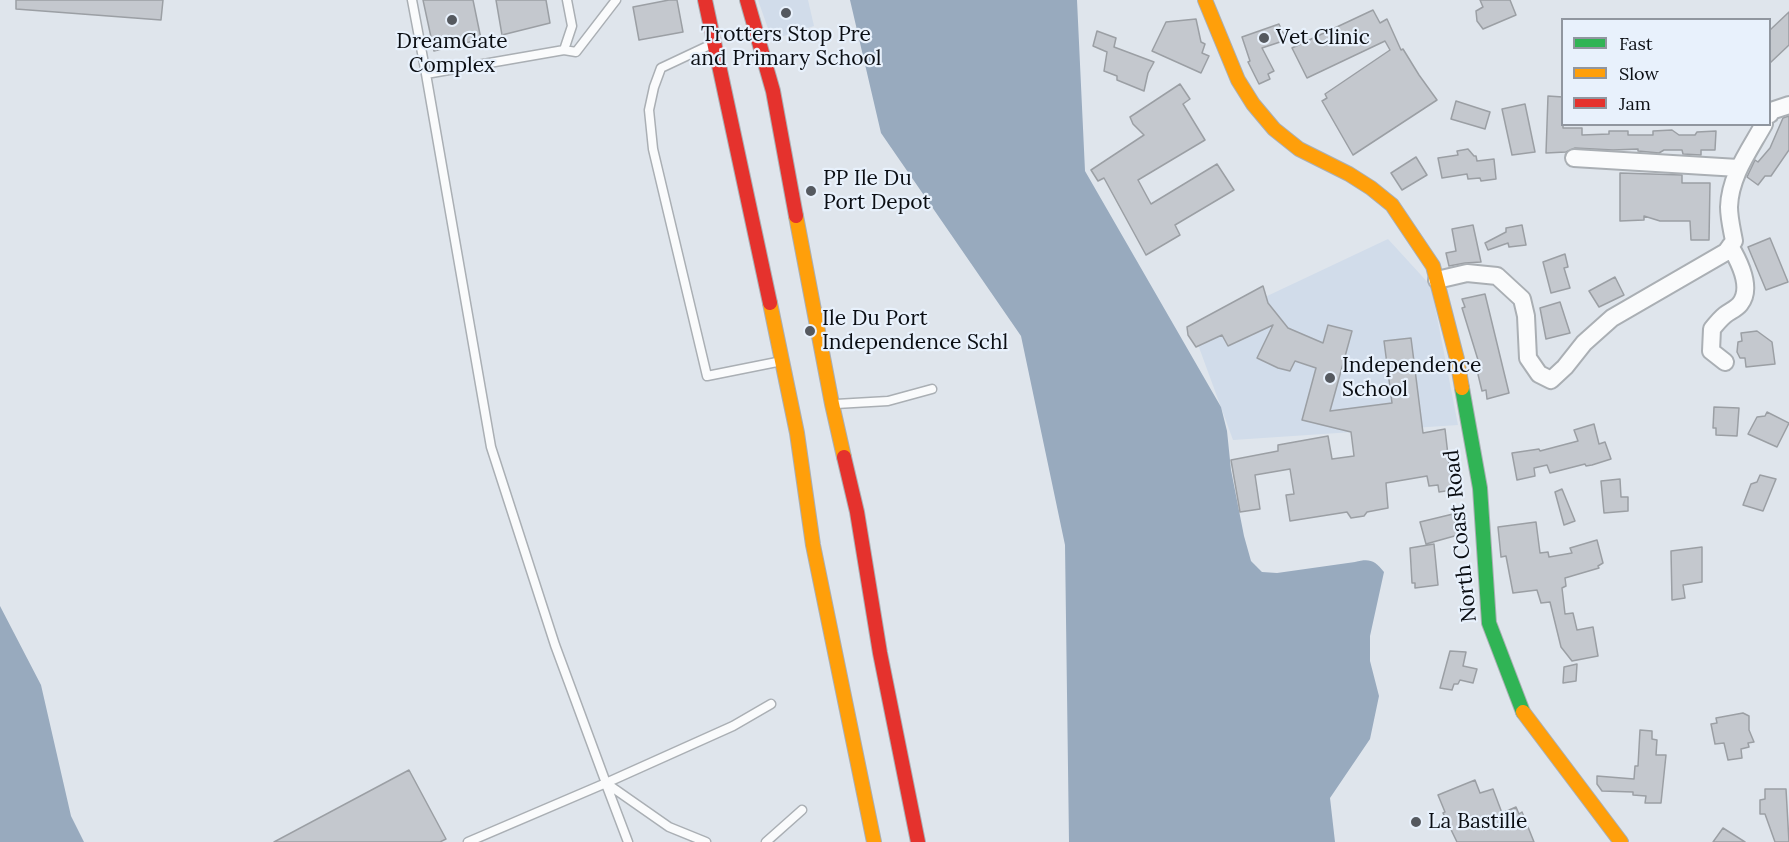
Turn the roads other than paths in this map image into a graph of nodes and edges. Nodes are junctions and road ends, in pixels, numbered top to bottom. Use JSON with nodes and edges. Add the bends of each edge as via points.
{"nodes":[{"id":1,"x":412,"y":0,"type":"edge"},
{"id":2,"x":567,"y":0,"type":"edge"},
{"id":3,"x":616,"y":0,"type":"edge"},
{"id":4,"x":705,"y":0,"type":"edge"},
{"id":5,"x":747,"y":0,"type":"edge"},
{"id":6,"x":1205,"y":0,"type":"edge"},
{"id":7,"x":713,"y":43,"type":"junction"},
{"id":8,"x":564,"y":50,"type":"junction"},
{"id":9,"x":426,"y":74,"type":"junction"},
{"id":10,"x":1789,"y":105,"type":"edge"},
{"id":11,"x":1771,"y":111,"type":"edge"},
{"id":12,"x":1763,"y":126,"type":"edge"},
{"id":13,"x":1574,"y":158,"type":"dead end"},
{"id":14,"x":1738,"y":168,"type":"junction"},
{"id":15,"x":1730,"y":246,"type":"junction"},
{"id":16,"x":1437,"y":280,"type":"junction"},
{"id":17,"x":783,"y":361,"type":"junction"},
{"id":18,"x":1725,"y":362,"type":"dead end"},
{"id":19,"x":932,"y":389,"type":"dead end"},
{"id":20,"x":832,"y":404,"type":"junction"},
{"id":21,"x":771,"y":704,"type":"dead end"},
{"id":22,"x":606,"y":783,"type":"junction"},
{"id":23,"x":802,"y":810,"type":"dead end"},
{"id":24,"x":468,"y":842,"type":"edge"},
{"id":25,"x":628,"y":842,"type":"edge"},
{"id":26,"x":706,"y":842,"type":"edge"},
{"id":27,"x":766,"y":842,"type":"edge"},
{"id":28,"x":874,"y":842,"type":"edge"},
{"id":29,"x":918,"y":842,"type":"edge"},
{"id":30,"x":1621,"y":842,"type":"edge"}],
"edges":[{"from":1,"to":9,"type":"lane"},
{"from":2,"to":8,"type":"lane","via":[[572,26]]},
{"from":3,"to":8,"type":"lane","via":[[576,52]]},
{"from":4,"to":7,"type":"street"},
{"from":5,"to":20,"type":"street","via":[[773,91]]},
{"from":6,"to":16,"type":"street","name":"North Coast Road","via":[[1252,104],[1299,149],[1349,174],[1392,206],[1432,266]]},
{"from":7,"to":17,"type":"street"},
{"from":7,"to":17,"type":"lane","via":[[661,68],[649,110],[653,148],[707,376]]},
{"from":8,"to":9,"type":"lane"},
{"from":9,"to":22,"type":"lane","via":[[491,447],[555,645]]},
{"from":10,"to":11,"type":"street"},
{"from":12,"to":14,"type":"street"},
{"from":13,"to":14,"type":"street"},
{"from":14,"to":15,"type":"street","via":[[1729,209],[1734,241]]},
{"from":15,"to":16,"type":"street","via":[[1726,252],[1612,318],[1551,380],[1539,374],[1528,358],[1522,300],[1497,276],[1467,273]]},
{"from":15,"to":18,"type":"street","via":[[1746,295],[1712,329],[1711,351]]},
{"from":16,"to":30,"type":"street","name":"North Coast Road","via":[[1457,359],[1480,488],[1489,623],[1523,711]]},
{"from":17,"to":28,"type":"street","via":[[813,545]]},
{"from":19,"to":20,"type":"lane","via":[[888,401]]},
{"from":20,"to":29,"type":"street","via":[[857,512]]},
{"from":21,"to":22,"type":"lane","via":[[733,726]]},
{"from":22,"to":24,"type":"lane"},
{"from":22,"to":25,"type":"lane"},
{"from":22,"to":26,"type":"lane","via":[[669,827]]},
{"from":23,"to":27,"type":"lane"}]}
